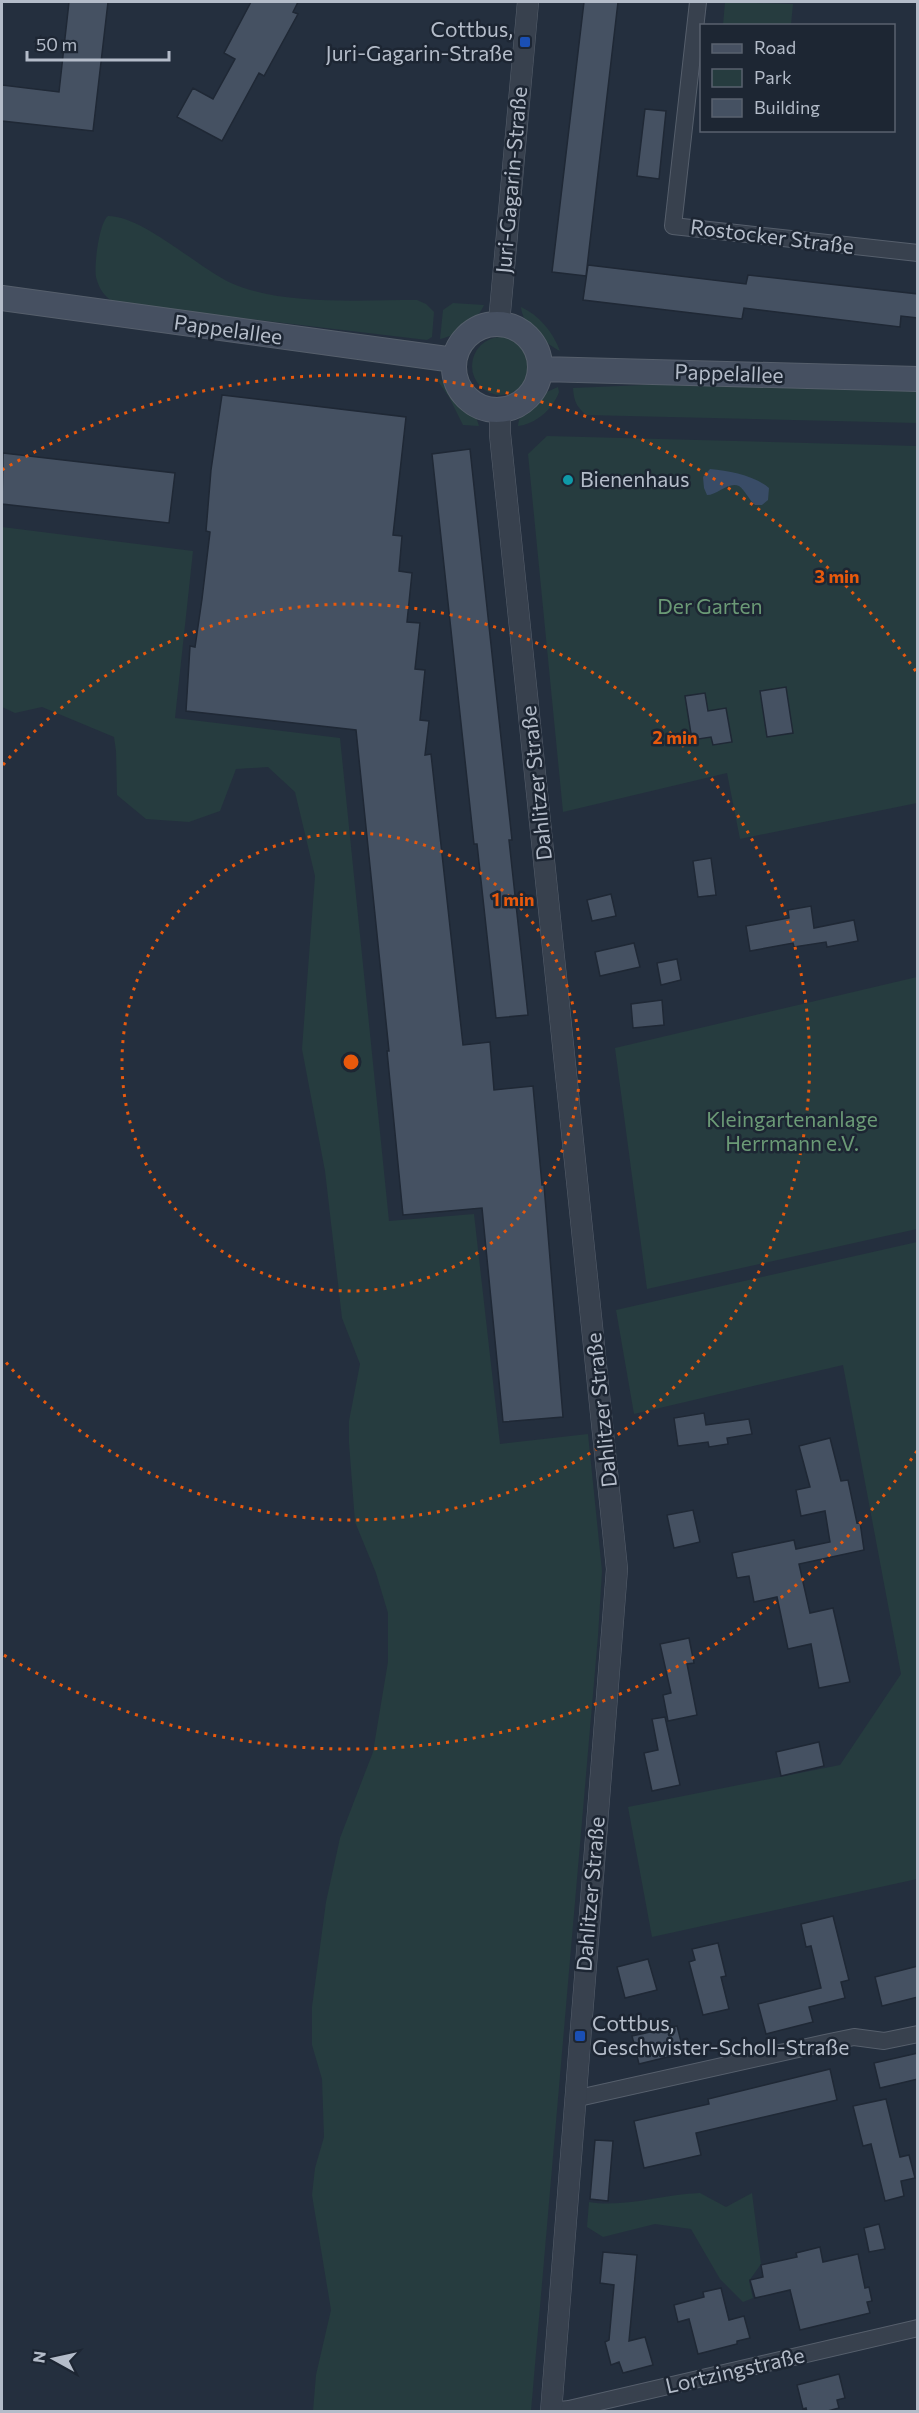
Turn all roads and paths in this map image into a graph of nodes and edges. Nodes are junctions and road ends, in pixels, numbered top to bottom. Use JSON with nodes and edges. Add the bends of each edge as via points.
{"nodes":[{"id":1,"x":528,"y":2,"type":"edge"},
{"id":2,"x":698,"y":2,"type":"edge"},
{"id":3,"x":918,"y":253,"type":"edge"},
{"id":4,"x":2,"y":298,"type":"edge"},
{"id":5,"x":499,"y":323,"type":"junction"},
{"id":6,"x":454,"y":360,"type":"junction"},
{"id":7,"x":541,"y":369,"type":"junction"},
{"id":8,"x":918,"y":379,"type":"edge"},
{"id":9,"x":500,"y":410,"type":"junction"},
{"id":10,"x":918,"y":2034,"type":"edge"},
{"id":11,"x":574,"y":2099,"type":"junction"},
{"id":12,"x":918,"y":2328,"type":"edge"},
{"id":13,"x":551,"y":2411,"type":"edge"}],
"edges":[{"from":1,"to":5,"type":"street","name":"Juri-Gagarin-Straße"},
{"from":2,"to":3,"type":"street","name":"Rostocker Straße","via":[[673,226]]},
{"from":4,"to":6,"type":"main road","name":"Pappelallee"},
{"from":5,"to":6,"type":"main road","via":[[471,332],[460,344]]},
{"from":5,"to":7,"type":"main road","via":[[528,336],[540,357]]},
{"from":6,"to":9,"type":"main road","via":[[463,394],[474,404]]},
{"from":7,"to":8,"type":"main road","name":"Pappelallee"},
{"from":7,"to":9,"type":"main road","via":[[535,388],[525,400]]},
{"from":9,"to":11,"type":"street","name":"Dahlitzer Straße","via":[[617,1569]]},
{"from":10,"to":11,"type":"street","via":[[885,2041],[854,2037]]},
{"from":11,"to":13,"type":"street","name":"Dahlitzer Straße"},
{"from":12,"to":13,"type":"street","name":"Lortzingstraße"}]}
